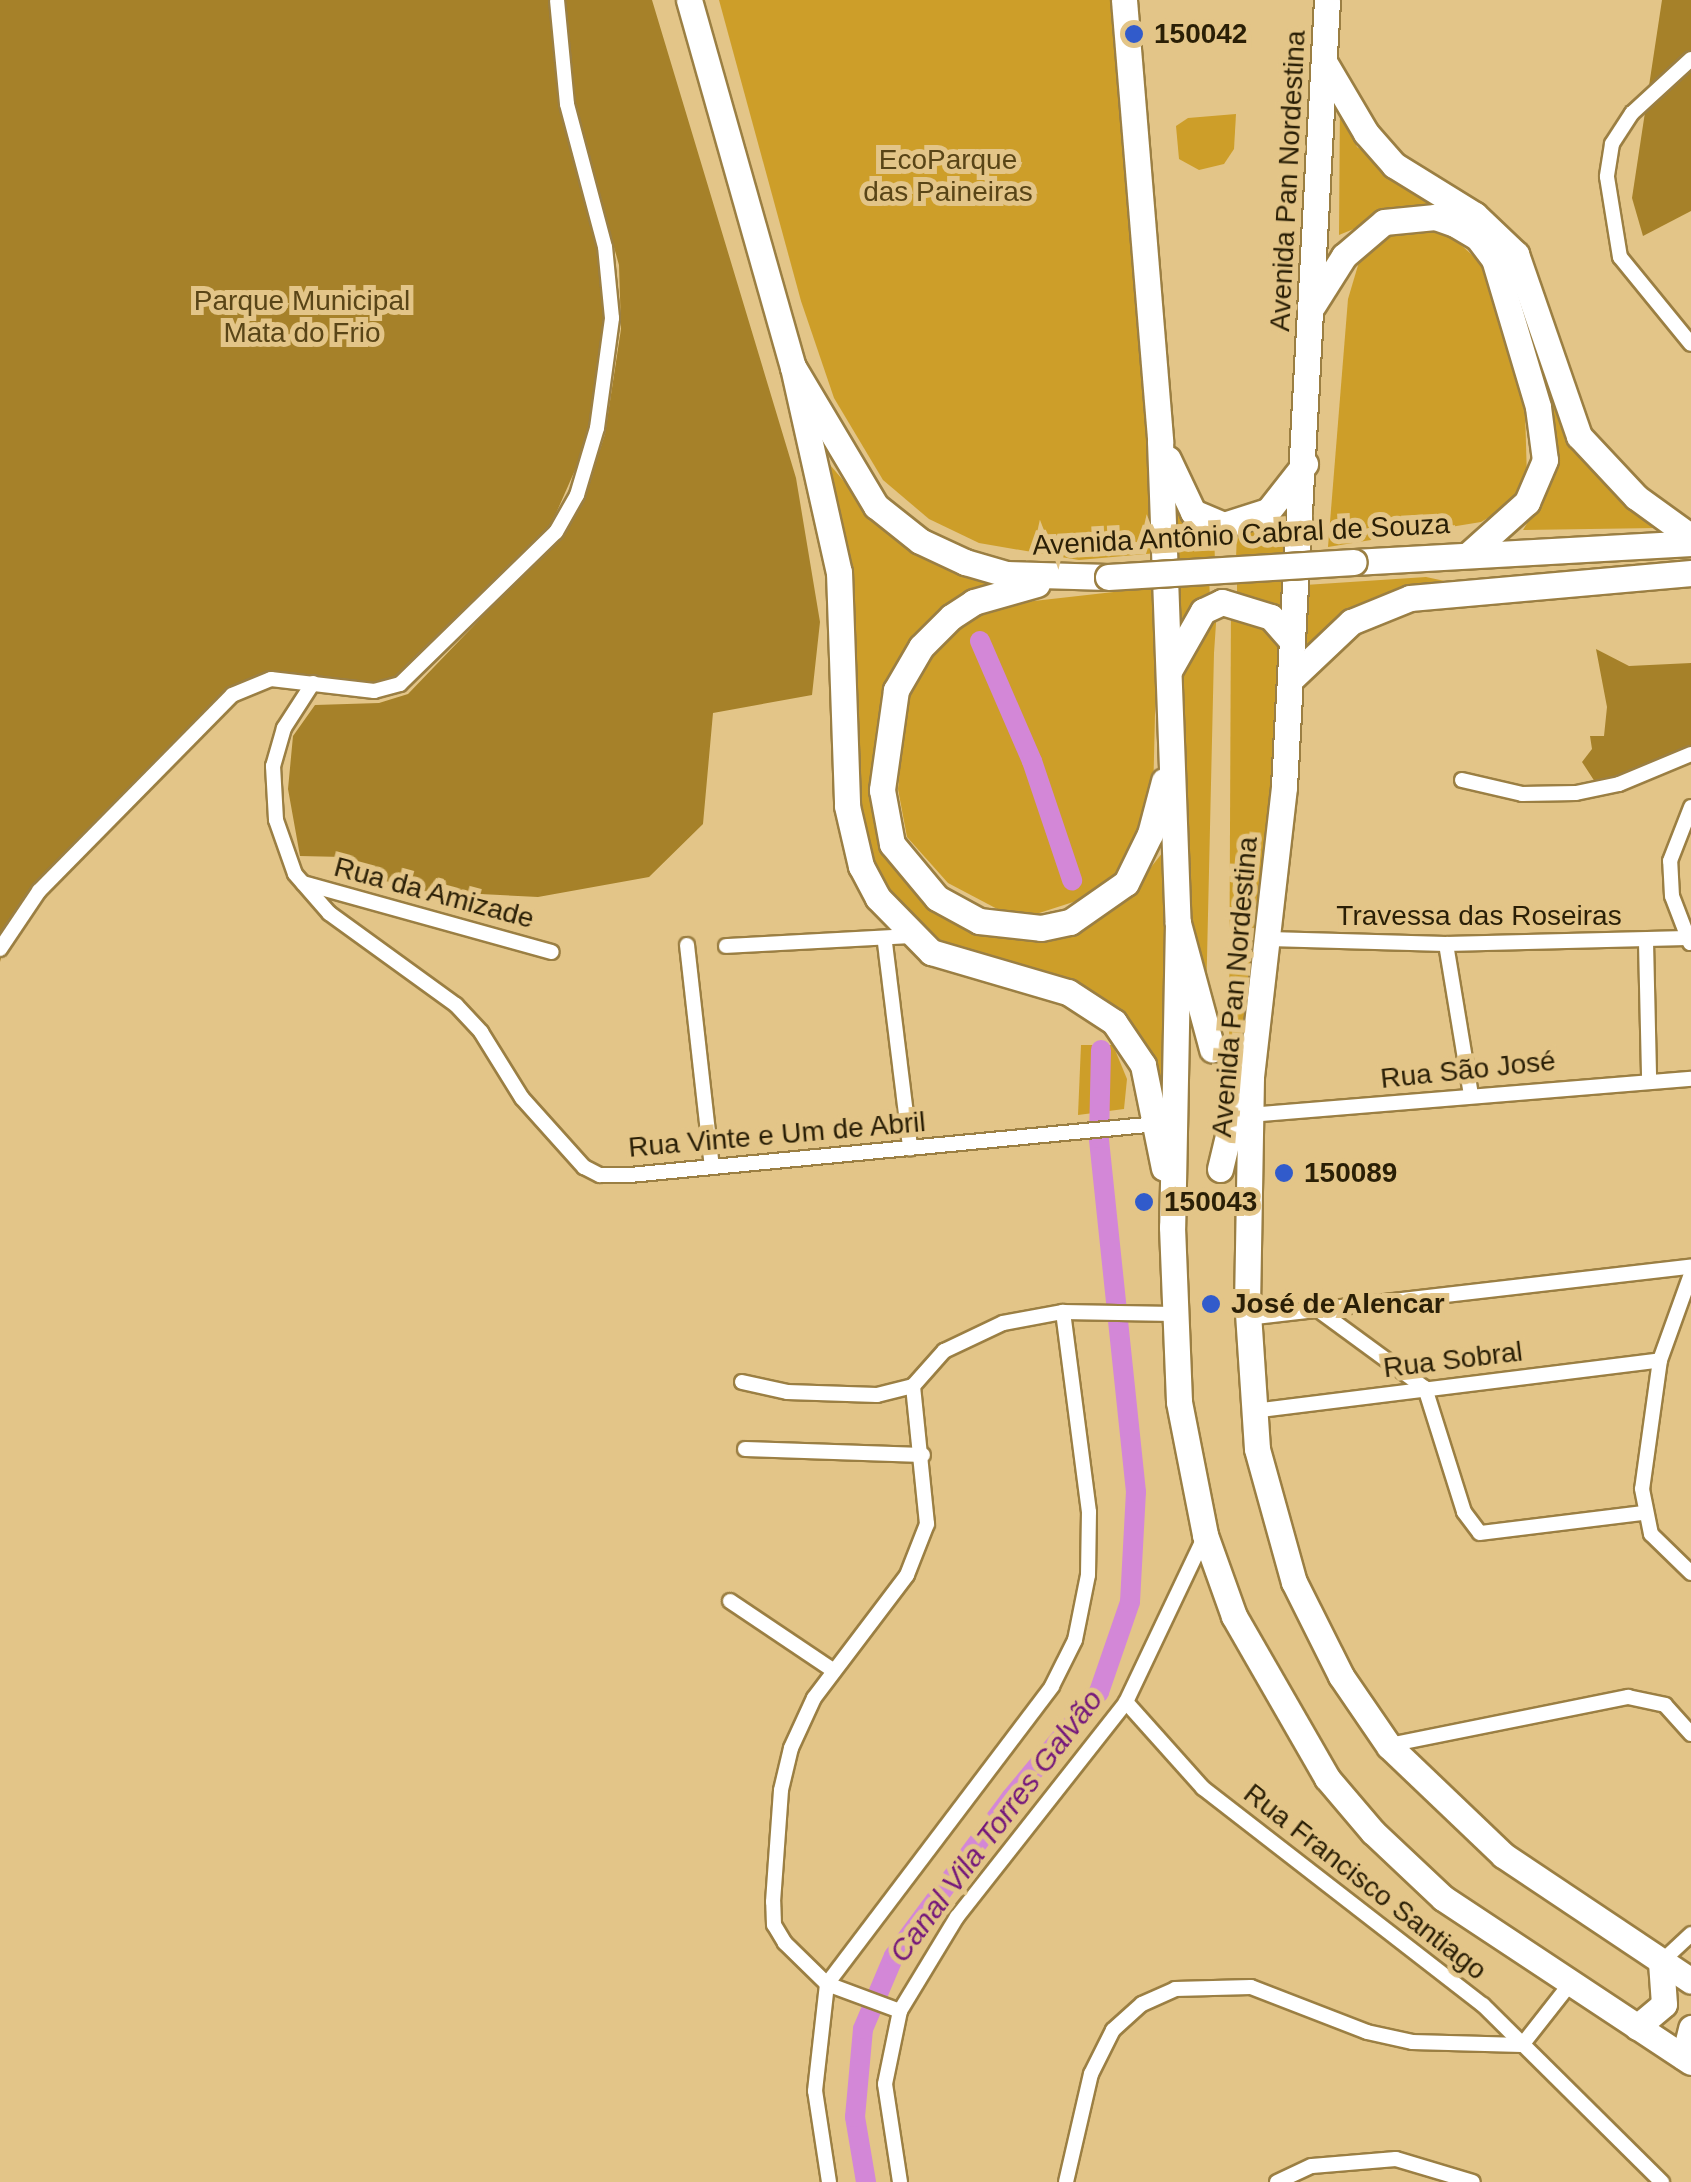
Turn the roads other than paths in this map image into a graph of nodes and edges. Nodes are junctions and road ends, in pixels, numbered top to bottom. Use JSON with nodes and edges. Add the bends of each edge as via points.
{"nodes":[{"id":1,"x":557,"y":0,"type":"edge"},
{"id":2,"x":689,"y":0,"type":"edge"},
{"id":3,"x":1124,"y":0,"type":"edge"},
{"id":4,"x":1327,"y":0,"type":"edge"},
{"id":5,"x":1691,"y":59,"type":"edge"},
{"id":6,"x":1326,"y":64,"type":"junction"},
{"id":7,"x":1309,"y":311,"type":"junction"},
{"id":8,"x":1691,"y":344,"type":"edge"},
{"id":9,"x":793,"y":366,"type":"junction"},
{"id":10,"x":1160,"y":441,"type":"junction"},
{"id":11,"x":1306,"y":462,"type":"junction"},
{"id":12,"x":1691,"y":540,"type":"edge"},
{"id":13,"x":1468,"y":555,"type":"junction"},
{"id":14,"x":1691,"y":573,"type":"edge"},
{"id":15,"x":1063,"y":579,"type":"junction"},
{"id":16,"x":1292,"y":641,"type":"junction"},
{"id":17,"x":1170,"y":668,"type":"junction"},
{"id":18,"x":1291,"y":678,"type":"junction"},
{"id":19,"x":314,"y":682,"type":"junction"},
{"id":20,"x":1170,"y":752,"type":"junction"},
{"id":21,"x":1691,"y":754,"type":"edge"},
{"id":22,"x":1462,"y":780,"type":"dead end"},
{"id":23,"x":1691,"y":807,"type":"edge"},
{"id":24,"x":302,"y":883,"type":"junction"},
{"id":25,"x":1178,"y":923,"type":"junction"},
{"id":26,"x":1269,"y":939,"type":"junction"},
{"id":27,"x":897,"y":940,"type":"junction"},
{"id":28,"x":1689,"y":941,"type":"edge"},
{"id":29,"x":1646,"y":942,"type":"junction"},
{"id":30,"x":1446,"y":944,"type":"junction"},
{"id":31,"x":687,"y":945,"type":"dead end"},
{"id":32,"x":726,"y":946,"type":"dead end"},
{"id":33,"x":0,"y":948,"type":"edge"},
{"id":34,"x":552,"y":952,"type":"dead end"},
{"id":35,"x":1255,"y":1037,"type":"junction"},
{"id":36,"x":1212,"y":1049,"type":"dead end"},
{"id":37,"x":1650,"y":1078,"type":"junction"},
{"id":38,"x":1691,"y":1079,"type":"edge"},
{"id":39,"x":1471,"y":1094,"type":"junction"},
{"id":40,"x":1250,"y":1115,"type":"junction"},
{"id":41,"x":1167,"y":1123,"type":"junction"},
{"id":42,"x":910,"y":1148,"type":"junction"},
{"id":43,"x":712,"y":1167,"type":"junction"},
{"id":44,"x":1220,"y":1168,"type":"dead end"},
{"id":45,"x":1691,"y":1270,"type":"edge"},
{"id":46,"x":1063,"y":1312,"type":"junction"},
{"id":47,"x":1321,"y":1312,"type":"junction"},
{"id":48,"x":1174,"y":1314,"type":"junction"},
{"id":49,"x":1248,"y":1318,"type":"junction"},
{"id":50,"x":1660,"y":1360,"type":"junction"},
{"id":51,"x":742,"y":1382,"type":"dead end"},
{"id":52,"x":913,"y":1386,"type":"junction"},
{"id":53,"x":1425,"y":1388,"type":"junction"},
{"id":54,"x":1253,"y":1411,"type":"junction"},
{"id":55,"x":745,"y":1449,"type":"dead end"},
{"id":56,"x":923,"y":1455,"type":"junction"},
{"id":57,"x":1643,"y":1513,"type":"junction"},
{"id":58,"x":1205,"y":1536,"type":"junction"},
{"id":59,"x":1691,"y":1572,"type":"edge"},
{"id":60,"x":730,"y":1601,"type":"dead end"},
{"id":61,"x":834,"y":1671,"type":"junction"},
{"id":62,"x":1126,"y":1702,"type":"junction"},
{"id":63,"x":1691,"y":1734,"type":"edge"},
{"id":64,"x":1388,"y":1746,"type":"junction"},
{"id":65,"x":1691,"y":1934,"type":"edge"},
{"id":66,"x":1661,"y":1962,"type":"junction"},
{"id":67,"x":1691,"y":1981,"type":"edge"},
{"id":68,"x":827,"y":1984,"type":"junction"},
{"id":69,"x":1570,"y":1984,"type":"junction"},
{"id":70,"x":900,"y":2011,"type":"junction"},
{"id":71,"x":1637,"y":2027,"type":"junction"},
{"id":72,"x":1691,"y":2028,"type":"edge"},
{"id":73,"x":1522,"y":2046,"type":"junction"},
{"id":74,"x":1688,"y":2060,"type":"edge"},
{"id":75,"x":829,"y":2182,"type":"edge"},
{"id":76,"x":900,"y":2182,"type":"edge"},
{"id":77,"x":1066,"y":2182,"type":"edge"},
{"id":78,"x":1277,"y":2182,"type":"edge"},
{"id":79,"x":1473,"y":2182,"type":"edge"},
{"id":80,"x":1662,"y":2182,"type":"edge"}],
"edges":[{"from":1,"to":19,"type":"street","via":[[568,104],[605,247],[612,318],[596,428],[577,495],[556,532],[408,678],[374,691]]},
{"from":2,"to":9,"type":"highway","name":"Avenida Antônio Cabral de Souza"},
{"from":3,"to":10,"type":"highway"},
{"from":4,"to":6,"type":"highway","name":"Avenida Pan Nordestina"},
{"from":5,"to":8,"type":"street","via":[[1632,113],[1612,144],[1606,177],[1620,257]]},
{"from":6,"to":7,"type":"highway","name":"Avenida Pan Nordestina"},
{"from":6,"to":12,"type":"highway","via":[[1366,133],[1394,165],[1485,222],[1516,254],[1579,436],[1636,497]]},
{"from":7,"to":11,"type":"highway","name":"Avenida Pan Nordestina"},
{"from":7,"to":13,"type":"highway","via":[[1344,256],[1384,222],[1414,217],[1455,224],[1494,259],[1538,407],[1544,460],[1527,502]]},
{"from":9,"to":15,"type":"highway","name":"Avenida Antônio Cabral de Souza","via":[[876,506],[920,541],[1006,574]]},
{"from":9,"to":27,"type":"highway","via":[[839,572],[851,836]]},
{"from":10,"to":11,"type":"highway","via":[[1192,512],[1224,525],[1268,511]]},
{"from":10,"to":17,"type":"highway"},
{"from":11,"to":16,"type":"highway","name":"Avenida Pan Nordestina"},
{"from":12,"to":13,"type":"highway","name":"Avenida Antônio Cabral de Souza"},
{"from":13,"to":15,"type":"highway","name":"Avenida Antônio Cabral de Souza","bridge":true},
{"from":14,"to":18,"type":"highway","via":[[1410,598],[1351,622]]},
{"from":15,"to":20,"type":"highway","via":[[974,602],[921,647],[896,690],[889,721],[882,790],[892,844],[937,898],[979,921],[1023,928],[1070,922],[1126,883],[1150,834]]},
{"from":16,"to":17,"type":"highway","via":[[1260,612],[1212,604]]},
{"from":16,"to":18,"type":"highway","name":"Avenida Pan Nordestina"},
{"from":17,"to":20,"type":"highway"},
{"from":18,"to":26,"type":"highway","name":"Avenida Pan Nordestina"},
{"from":19,"to":24,"type":"street","name":"Rua Vinte e Um de Abril","via":[[284,728],[273,766],[276,820]]},
{"from":19,"to":33,"type":"street","via":[[270,679],[232,695],[28,903]]},
{"from":20,"to":25,"type":"highway"},
{"from":21,"to":22,"type":"street","via":[[1619,784],[1576,793],[1522,794]]},
{"from":23,"to":28,"type":"street","via":[[1670,860],[1672,896]]},
{"from":24,"to":34,"type":"street","name":"Rua da Amizade"},
{"from":24,"to":43,"type":"street","name":"Rua Vinte e Um de Abril","via":[[329,913],[456,1005],[522,1098],[584,1167],[630,1176]]},
{"from":25,"to":36,"type":"highway"},
{"from":25,"to":41,"type":"highway","name":"Avenida Pan Nordestina"},
{"from":26,"to":30,"type":"street","name":"Travessa das Roseiras"},
{"from":26,"to":35,"type":"highway","name":"Avenida Pan Nordestina"},
{"from":27,"to":32,"type":"street"},
{"from":27,"to":41,"type":"highway","via":[[952,962],[1068,992],[1114,1022],[1144,1065]]},
{"from":27,"to":42,"type":"street"},
{"from":28,"to":29,"type":"street","name":"Travessa das Roseiras"},
{"from":29,"to":30,"type":"street","name":"Travessa das Roseiras"},
{"from":29,"to":37,"type":"street"},
{"from":30,"to":39,"type":"street"},
{"from":31,"to":43,"type":"street"},
{"from":35,"to":40,"type":"highway","name":"Avenida Pan Nordestina"},
{"from":35,"to":44,"type":"highway"},
{"from":37,"to":38,"type":"street","name":"Rua São José"},
{"from":37,"to":39,"type":"street","name":"Rua São José"},
{"from":39,"to":40,"type":"street","name":"Rua São José"},
{"from":40,"to":49,"type":"highway","name":"Avenida Pan Nordestina"},
{"from":41,"to":42,"type":"street","name":"Rua Vinte e Um de Abril"},
{"from":41,"to":48,"type":"highway"},
{"from":42,"to":43,"type":"street","name":"Rua Vinte e Um de Abril"},
{"from":45,"to":47,"type":"street"},
{"from":45,"to":50,"type":"street"},
{"from":46,"to":48,"type":"street"},
{"from":46,"to":52,"type":"street","via":[[970,1333]]},
{"from":46,"to":68,"type":"street","via":[[1089,1512],[1088,1576],[1075,1640],[1052,1686]]},
{"from":47,"to":49,"type":"street"},
{"from":47,"to":53,"type":"street"},
{"from":48,"to":58,"type":"highway","via":[[1182,1433]]},
{"from":49,"to":54,"type":"highway","name":"Avenida Pan Nordestina"},
{"from":50,"to":53,"type":"street","name":"Rua Sobral"},
{"from":50,"to":57,"type":"street"},
{"from":51,"to":52,"type":"street","via":[[836,1396]]},
{"from":52,"to":56,"type":"street"},
{"from":53,"to":54,"type":"street","name":"Rua Sobral"},
{"from":53,"to":57,"type":"street","via":[[1464,1512],[1480,1533]]},
{"from":54,"to":64,"type":"highway","name":"Avenida Pan Nordestina","via":[[1266,1489],[1294,1582],[1340,1676]]},
{"from":55,"to":56,"type":"street"},
{"from":56,"to":61,"type":"street","via":[[927,1524],[907,1576]]},
{"from":57,"to":59,"type":"street","via":[[1651,1534]]},
{"from":58,"to":62,"type":"street"},
{"from":58,"to":69,"type":"highway","via":[[1234,1616],[1328,1778],[1443,1898]]},
{"from":60,"to":61,"type":"street"},
{"from":61,"to":68,"type":"street","via":[[791,1748],[781,1790],[773,1902],[774,1925],[785,1943]]},
{"from":62,"to":70,"type":"street","via":[[957,1916]]},
{"from":62,"to":73,"type":"street","name":"Rua Francisco Santiago","via":[[1204,1788],[1381,1920]]},
{"from":63,"to":64,"type":"street","via":[[1664,1705],[1628,1697]]},
{"from":64,"to":66,"type":"highway","name":"Avenida Pan Nordestina","via":[[1503,1854]]},
{"from":65,"to":66,"type":"street"},
{"from":66,"to":67,"type":"highway","name":"Avenida Pan Nordestina"},
{"from":66,"to":71,"type":"highway","via":[[1664,2004]]},
{"from":68,"to":70,"type":"street"},
{"from":68,"to":75,"type":"street","via":[[815,2090]]},
{"from":69,"to":71,"type":"highway"},
{"from":69,"to":73,"type":"street"},
{"from":70,"to":76,"type":"street","via":[[885,2084]]},
{"from":71,"to":74,"type":"highway"},
{"from":72,"to":74,"type":"highway"},
{"from":73,"to":77,"type":"street","via":[[1412,2042],[1251,1987],[1175,1989],[1142,2004],[1112,2030],[1091,2074]]},
{"from":73,"to":80,"type":"street","name":"Rua Francisco Santiago"},
{"from":78,"to":79,"type":"street","via":[[1312,2166],[1396,2160]]}]}
